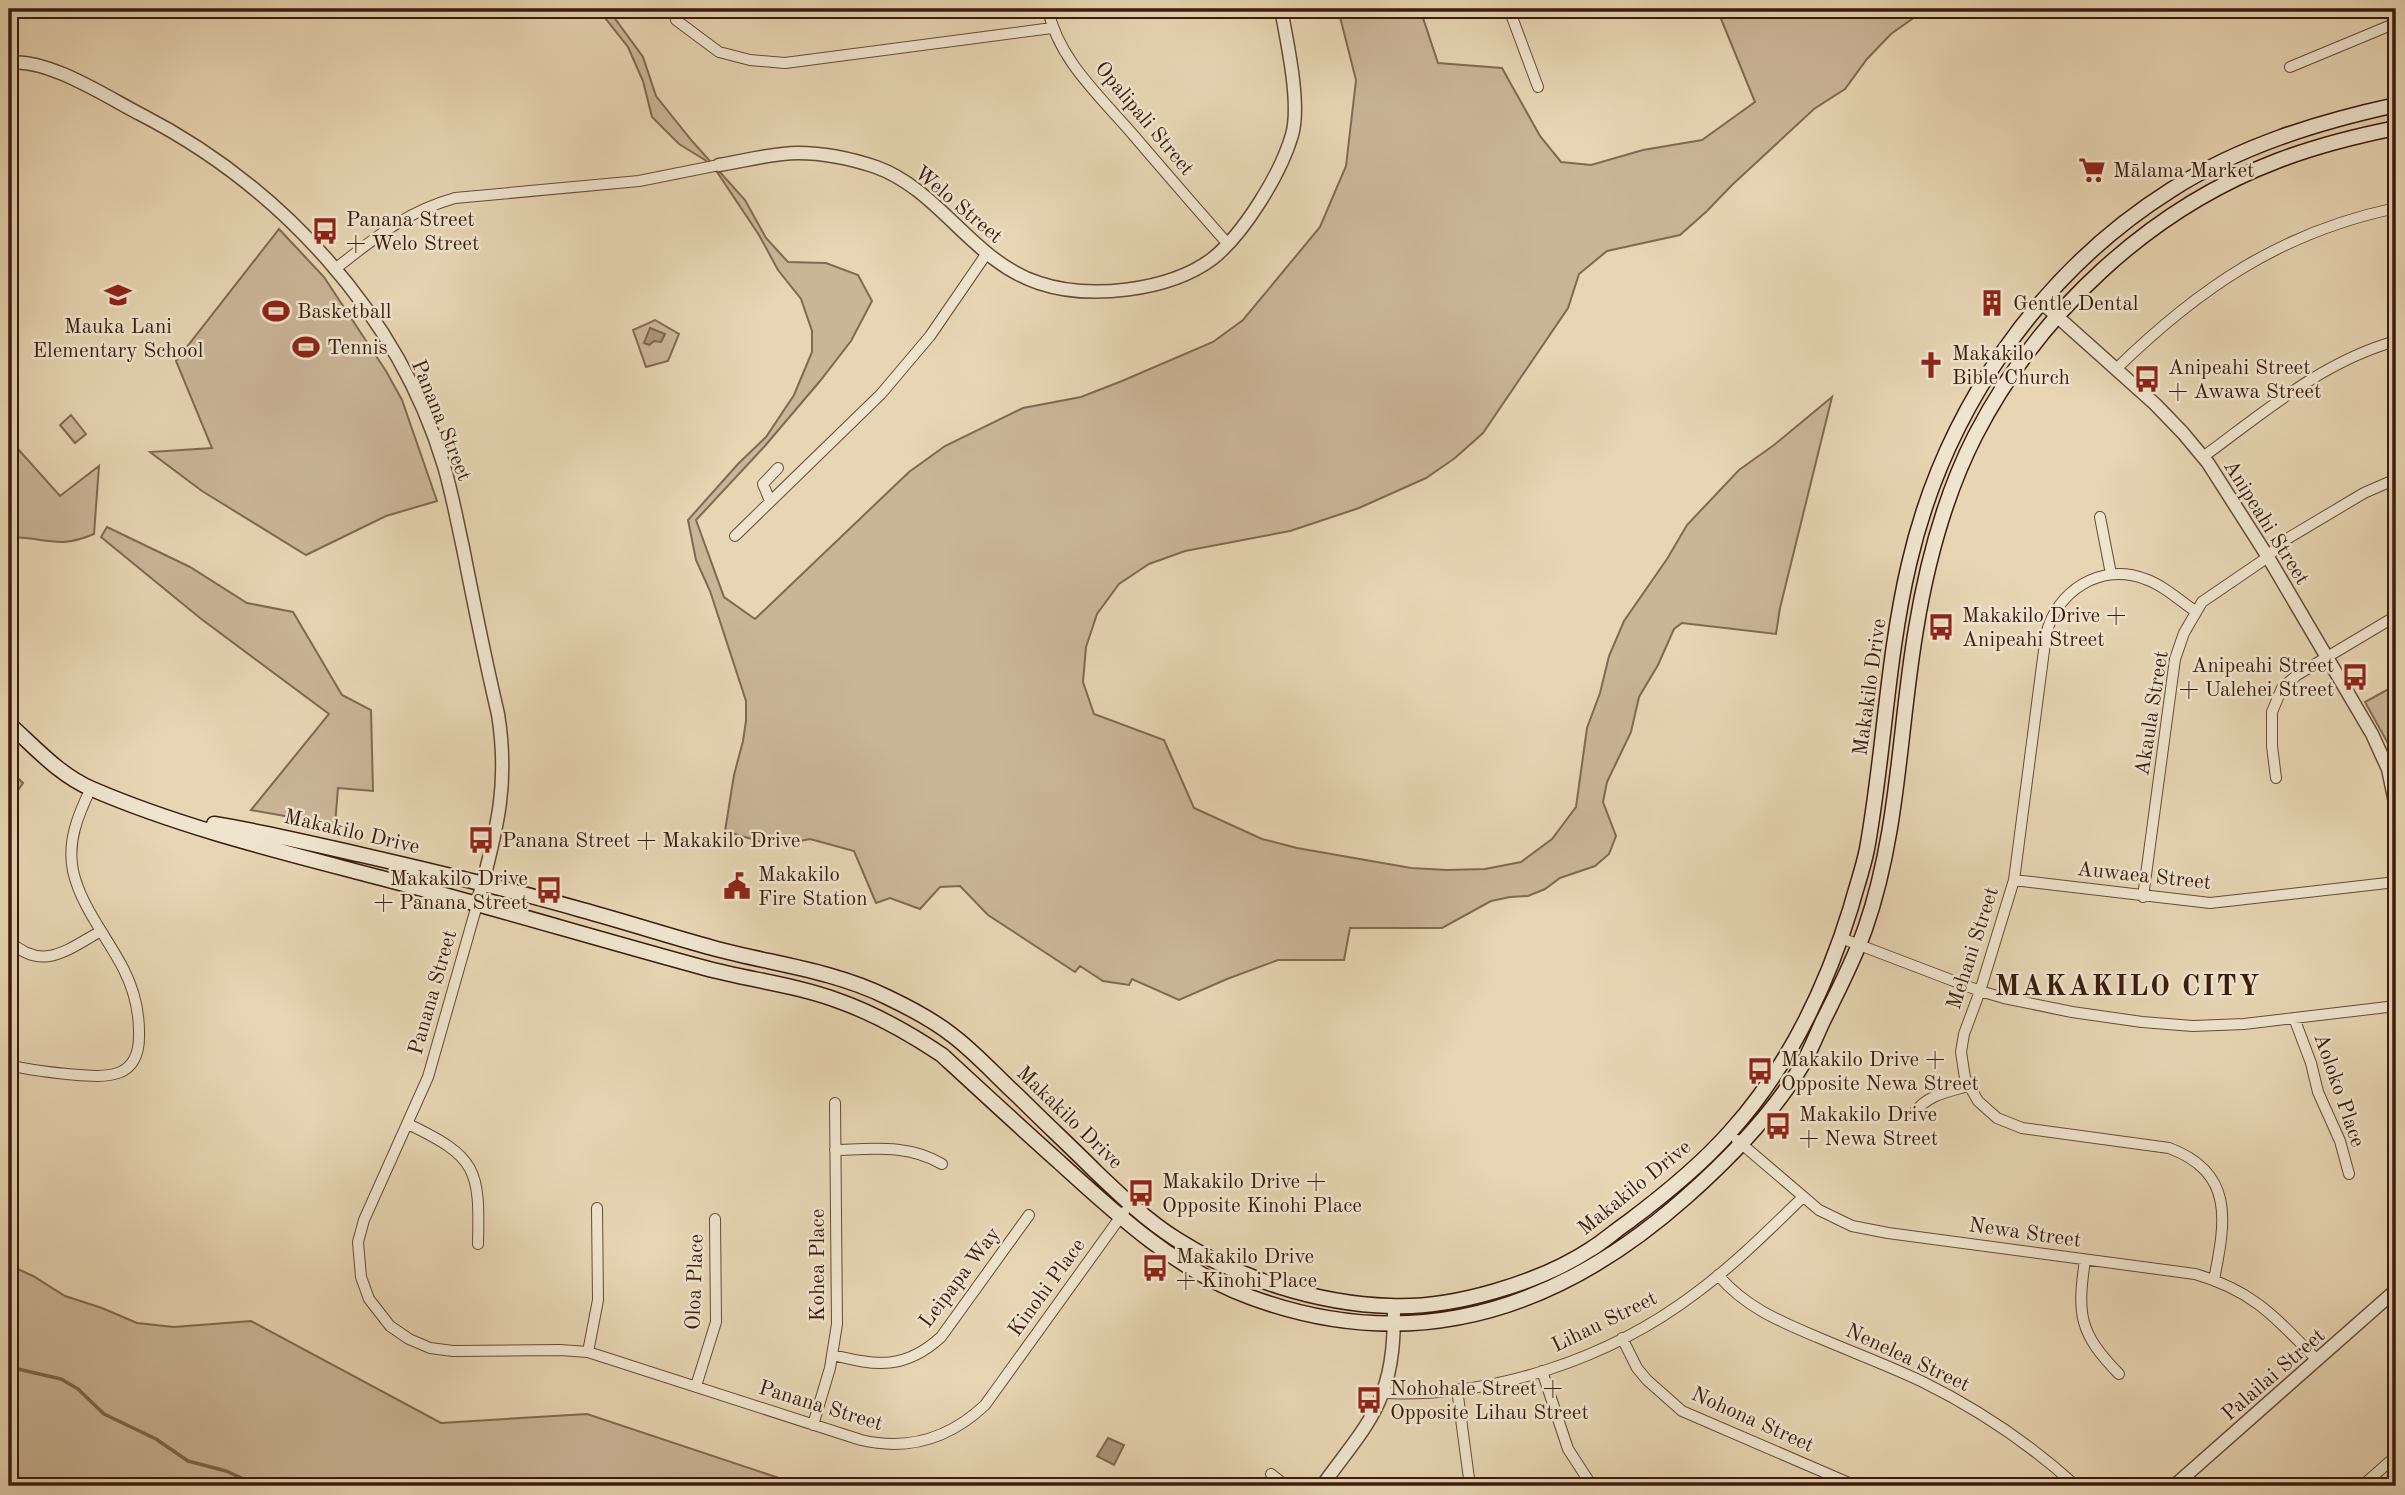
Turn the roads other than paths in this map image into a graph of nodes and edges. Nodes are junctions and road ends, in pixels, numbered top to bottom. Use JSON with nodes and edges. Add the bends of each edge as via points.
{"nodes":[{"id":1,"x":1048,"y":9,"type":"edge"},
{"id":2,"x":1281,"y":9,"type":"edge"},
{"id":3,"x":1509,"y":9,"type":"edge"},
{"id":4,"x":676,"y":20,"type":"dead end"},
{"id":5,"x":2396,"y":23,"type":"edge"},
{"id":6,"x":1052,"y":28,"type":"junction"},
{"id":7,"x":9,"y":63,"type":"edge"},
{"id":8,"x":2290,"y":67,"type":"dead end"},
{"id":9,"x":1538,"y":88,"type":"dead end"},
{"id":10,"x":2396,"y":105,"type":"edge"},
{"id":11,"x":2396,"y":128,"type":"edge"},
{"id":12,"x":719,"y":165,"type":"joint"},
{"id":13,"x":2396,"y":208,"type":"edge"},
{"id":14,"x":1227,"y":243,"type":"junction"},
{"id":15,"x":987,"y":253,"type":"junction"},
{"id":16,"x":335,"y":270,"type":"junction"},
{"id":17,"x":2041,"y":302,"type":"junction"},
{"id":18,"x":2057,"y":316,"type":"junction"},
{"id":19,"x":2396,"y":341,"type":"edge"},
{"id":20,"x":2116,"y":369,"type":"junction"},
{"id":21,"x":2203,"y":457,"type":"junction"},
{"id":22,"x":778,"y":468,"type":"dead end"},
{"id":23,"x":2396,"y":479,"type":"edge"},
{"id":24,"x":770,"y":501,"type":"junction"},
{"id":25,"x":2100,"y":516,"type":"dead end"},
{"id":26,"x":735,"y":536,"type":"dead end"},
{"id":27,"x":2268,"y":557,"type":"junction"},
{"id":28,"x":2111,"y":574,"type":"junction"},
{"id":29,"x":2195,"y":611,"type":"junction"},
{"id":30,"x":2396,"y":616,"type":"edge"},
{"id":31,"x":2326,"y":657,"type":"junction"},
{"id":32,"x":9,"y":724,"type":"edge"},
{"id":33,"x":2276,"y":778,"type":"dead end"},
{"id":34,"x":90,"y":788,"type":"junction"},
{"id":35,"x":2396,"y":807,"type":"edge"},
{"id":36,"x":164,"y":816,"type":"junction"},
{"id":37,"x":2014,"y":880,"type":"junction"},
{"id":38,"x":2396,"y":882,"type":"edge"},
{"id":39,"x":483,"y":883,"type":"junction"},
{"id":40,"x":2143,"y":897,"type":"junction"},
{"id":41,"x":477,"y":905,"type":"junction"},
{"id":42,"x":101,"y":931,"type":"junction"},
{"id":43,"x":1841,"y":938,"type":"junction"},
{"id":44,"x":9,"y":941,"type":"edge"},
{"id":45,"x":1858,"y":944,"type":"junction"},
{"id":46,"x":719,"y":950,"type":"junction"},
{"id":47,"x":713,"y":970,"type":"junction"},
{"id":48,"x":1980,"y":991,"type":"junction"},
{"id":49,"x":2396,"y":1006,"type":"edge"},
{"id":50,"x":2294,"y":1018,"type":"junction"},
{"id":51,"x":9,"y":1065,"type":"edge"},
{"id":52,"x":1968,"y":1086,"type":"junction"},
{"id":53,"x":835,"y":1103,"type":"dead end"},
{"id":54,"x":1913,"y":1114,"type":"dead end"},
{"id":55,"x":408,"y":1124,"type":"junction"},
{"id":56,"x":1730,"y":1133,"type":"junction"},
{"id":57,"x":1741,"y":1144,"type":"junction"},
{"id":58,"x":835,"y":1150,"type":"junction"},
{"id":59,"x":942,"y":1164,"type":"dead end"},
{"id":60,"x":2349,"y":1174,"type":"dead end"},
{"id":61,"x":1803,"y":1197,"type":"junction"},
{"id":62,"x":1130,"y":1204,"type":"junction"},
{"id":63,"x":597,"y":1208,"type":"dead end"},
{"id":64,"x":1029,"y":1215,"type":"dead end"},
{"id":65,"x":1120,"y":1218,"type":"junction"},
{"id":66,"x":715,"y":1219,"type":"dead end"},
{"id":67,"x":478,"y":1244,"type":"dead end"},
{"id":68,"x":2085,"y":1260,"type":"junction"},
{"id":69,"x":1718,"y":1275,"type":"junction"},
{"id":70,"x":2214,"y":1280,"type":"junction"},
{"id":71,"x":2395,"y":1295,"type":"edge"},
{"id":72,"x":1394,"y":1307,"type":"junction"},
{"id":73,"x":1394,"y":1323,"type":"junction"},
{"id":74,"x":1622,"y":1338,"type":"junction"},
{"id":75,"x":588,"y":1352,"type":"junction"},
{"id":76,"x":832,"y":1356,"type":"junction"},
{"id":77,"x":2317,"y":1360,"type":"junction"},
{"id":78,"x":1542,"y":1371,"type":"junction"},
{"id":79,"x":2119,"y":1374,"type":"dead end"},
{"id":80,"x":696,"y":1387,"type":"junction"},
{"id":81,"x":1457,"y":1390,"type":"junction"},
{"id":82,"x":994,"y":1393,"type":"joint"},
{"id":83,"x":1383,"y":1393,"type":"junction"},
{"id":84,"x":813,"y":1425,"type":"junction"},
{"id":85,"x":2396,"y":1456,"type":"edge"},
{"id":86,"x":1270,"y":1474,"type":"dead end"},
{"id":87,"x":1286,"y":1486,"type":"edge"},
{"id":88,"x":1322,"y":1486,"type":"edge"},
{"id":89,"x":1470,"y":1486,"type":"edge"},
{"id":90,"x":1592,"y":1486,"type":"edge"},
{"id":91,"x":1856,"y":1486,"type":"edge"},
{"id":92,"x":2076,"y":1486,"type":"edge"},
{"id":93,"x":2174,"y":1486,"type":"edge"},
{"id":94,"x":2362,"y":1486,"type":"edge"}],
"edges":[{"from":1,"to":6,"type":"street","name":"Opalipali Street"},
{"from":2,"to":14,"type":"street","name":"Welo Street","via":[[1295,105],[1293,134],[1270,186]]},
{"from":3,"to":9,"type":"street"},
{"from":4,"to":6,"type":"street","via":[[719,52],[785,63]]},
{"from":5,"to":8,"type":"street"},
{"from":6,"to":14,"type":"street","name":"Opalipali Street","via":[[1090,89]]},
{"from":7,"to":16,"type":"street","name":"Panana Street","via":[[53,70],[173,131],[229,167],[281,210]]},
{"from":10,"to":17,"type":"main road","name":"Makakilo Drive","via":[[2330,119],[2263,143],[2199,174],[2103,241]]},
{"from":11,"to":18,"type":"main road","name":"Makakilo Drive","via":[[2337,140],[2211,192],[2153,229],[2099,273]]},
{"from":12,"to":15,"type":"street","name":"Welo Street","via":[[797,153],[876,167],[909,183]]},
{"from":12,"to":16,"type":"street","name":"Welo Street","via":[[639,181],[444,201],[396,222]]},
{"from":13,"to":20,"type":"street","via":[[2314,232],[2258,258],[2206,290]]},
{"from":14,"to":15,"type":"street","name":"Welo Street","via":[[1212,259],[1172,280],[1130,290],[1089,292],[1039,284]]},
{"from":15,"to":24,"type":"street","via":[[930,336],[881,394]]},
{"from":16,"to":39,"type":"street","name":"Panana Street","via":[[403,368],[451,495],[503,744],[502,802]]},
{"from":17,"to":18,"type":"street","name":"Anipeahi Street"},
{"from":17,"to":43,"type":"main road","name":"Makakilo Drive","via":[[1992,365],[1956,427],[1909,560],[1866,856]]},
{"from":18,"to":20,"type":"street","name":"Anipeahi Street"},
{"from":18,"to":45,"type":"main road","name":"Makakilo Drive","via":[[2010,377],[1975,436],[1947,500],[1927,566],[1915,633],[1883,863]]},
{"from":19,"to":21,"type":"street","via":[[2326,370]]},
{"from":20,"to":21,"type":"street","name":"Anipeahi Street"},
{"from":21,"to":27,"type":"street","name":"Anipeahi Street"},
{"from":22,"to":24,"type":"street","via":[[763,484]]},
{"from":23,"to":27,"type":"street","name":"Akaula Street","via":[[2280,543]]},
{"from":24,"to":26,"type":"street"},
{"from":25,"to":28,"type":"street"},
{"from":27,"to":29,"type":"street","name":"Akaula Street","via":[[2224,585]]},
{"from":27,"to":31,"type":"street","name":"Anipeahi Street"},
{"from":28,"to":29,"type":"street","via":[[2145,579]]},
{"from":28,"to":37,"type":"street","name":"Mehani Street","via":[[2072,591],[2048,626]]},
{"from":29,"to":40,"type":"street","name":"Akaula Street","via":[[2175,659]]},
{"from":30,"to":31,"type":"street"},
{"from":31,"to":33,"type":"street","via":[[2291,679],[2276,699],[2272,712]]},
{"from":31,"to":35,"type":"street","name":"Anipeahi Street","via":[[2381,751]]},
{"from":32,"to":34,"type":"main road","name":"Makakilo Drive","via":[[51,764]]},
{"from":34,"to":36,"type":"main road","name":"Makakilo Drive"},
{"from":34,"to":42,"type":"street","via":[[75,825],[71,858],[79,890]]},
{"from":36,"to":39,"type":"main road","name":"Makakilo Drive","via":[[257,831]]},
{"from":36,"to":41,"type":"main road","name":"Makakilo Drive"},
{"from":37,"to":40,"type":"street","name":"Auwaea Street"},
{"from":37,"to":48,"type":"street","name":"Mehani Street"},
{"from":38,"to":40,"type":"street","name":"Auwaea Street","via":[[2210,903]]},
{"from":39,"to":41,"type":"street","name":"Panana Street"},
{"from":39,"to":46,"type":"main road","name":"Makakilo Drive"},
{"from":41,"to":47,"type":"main road","name":"Makakilo Drive"},
{"from":41,"to":55,"type":"street","name":"Panana Street","via":[[428,1077]]},
{"from":42,"to":44,"type":"street","via":[[45,958],[27,955]]},
{"from":42,"to":51,"type":"street","via":[[136,1002],[140,1042],[133,1062],[120,1073],[103,1077]]},
{"from":43,"to":45,"type":"street"},
{"from":43,"to":56,"type":"main road","name":"Makakilo Drive","via":[[1821,990],[1790,1048]]},
{"from":45,"to":48,"type":"street"},
{"from":45,"to":57,"type":"main road","name":"Makakilo Drive","via":[[1803,1063]]},
{"from":46,"to":47,"type":"main road"},
{"from":46,"to":62,"type":"main road","name":"Makakilo Drive","via":[[845,979],[920,1014],[955,1037]]},
{"from":47,"to":65,"type":"main road","name":"Makakilo Drive","via":[[838,1000],[909,1034],[942,1055]]},
{"from":48,"to":50,"type":"street","via":[[2141,1022],[2193,1026]]},
{"from":48,"to":52,"type":"street","name":"Mehani Street","via":[[1962,1043]]},
{"from":49,"to":50,"type":"street"},
{"from":50,"to":60,"type":"street","name":"Aoloko Place"},
{"from":52,"to":54,"type":"street","via":[[1933,1096]]},
{"from":52,"to":70,"type":"street","name":"Mehani Street","via":[[1990,1113],[2013,1125],[2160,1146],[2193,1160],[2215,1186],[2223,1211]]},
{"from":53,"to":58,"type":"street","name":"Kohea Place"},
{"from":55,"to":67,"type":"street","via":[[451,1146],[468,1165],[479,1198]]},
{"from":55,"to":75,"type":"street","name":"Panana Street","via":[[358,1242],[361,1277],[382,1318],[409,1339],[442,1350]]},
{"from":56,"to":57,"type":"street","name":"Newa Street"},
{"from":56,"to":72,"type":"main road","name":"Makakilo Drive","via":[[1671,1188],[1587,1252],[1483,1295]]},
{"from":57,"to":61,"type":"street","name":"Newa Street"},
{"from":57,"to":73,"type":"main road","name":"Makakilo Drive","via":[[1662,1219],[1620,1250],[1541,1294],[1439,1322]]},
{"from":58,"to":59,"type":"street","via":[[905,1149]]},
{"from":58,"to":76,"type":"street","name":"Kohea Place","via":[[837,1302]]},
{"from":61,"to":68,"type":"street","name":"Newa Street","via":[[1835,1219],[1870,1230]]},
{"from":61,"to":69,"type":"street","name":"Lihau Street"},
{"from":62,"to":65,"type":"street","name":"Kinohi Place"},
{"from":62,"to":72,"type":"main road","name":"Makakilo Drive","via":[[1176,1239],[1256,1279],[1297,1293]]},
{"from":63,"to":75,"type":"street","via":[[598,1292]]},
{"from":64,"to":76,"type":"street","name":"Leipapa Way","via":[[941,1337],[926,1349],[883,1364]]},
{"from":65,"to":73,"type":"main road","name":"Makakilo Drive","via":[[1204,1276],[1247,1296],[1338,1321]]},
{"from":65,"to":82,"type":"street","name":"Kinohi Place"},
{"from":66,"to":80,"type":"street","name":"Oloa Place","via":[[716,1322]]},
{"from":68,"to":70,"type":"street","name":"Newa Street"},
{"from":68,"to":79,"type":"street","via":[[2080,1300],[2086,1330],[2095,1348]]},
{"from":69,"to":74,"type":"street","name":"Lihau Street"},
{"from":69,"to":92,"type":"street","name":"Nenelea Street","via":[[1738,1296],[1771,1318],[1965,1403],[2009,1431]]},
{"from":70,"to":77,"type":"street","name":"Newa Street","via":[[2264,1307]]},
{"from":71,"to":77,"type":"street","name":"Palailai Street"},
{"from":72,"to":73,"type":"street"},
{"from":73,"to":83,"type":"street"},
{"from":74,"to":78,"type":"street","name":"Lihau Street"},
{"from":74,"to":91,"type":"street","name":"Nohona Street","via":[[1647,1380],[1682,1410]]},
{"from":75,"to":80,"type":"street","name":"Panana Street"},
{"from":76,"to":84,"type":"street","name":"Kohea Place"},
{"from":77,"to":93,"type":"street","name":"Palailai Street"},
{"from":78,"to":81,"type":"street","name":"Lihau Street"},
{"from":78,"to":90,"type":"street","via":[[1567,1449]]},
{"from":80,"to":84,"type":"street","name":"Panana Street"},
{"from":81,"to":83,"type":"street","name":"Lihau Street"},
{"from":81,"to":89,"type":"street"},
{"from":82,"to":84,"type":"street","name":"Panana Street","via":[[962,1424],[920,1442],[875,1444]]},
{"from":83,"to":88,"type":"street"},
{"from":85,"to":94,"type":"street"},
{"from":86,"to":87,"type":"street"}]}
